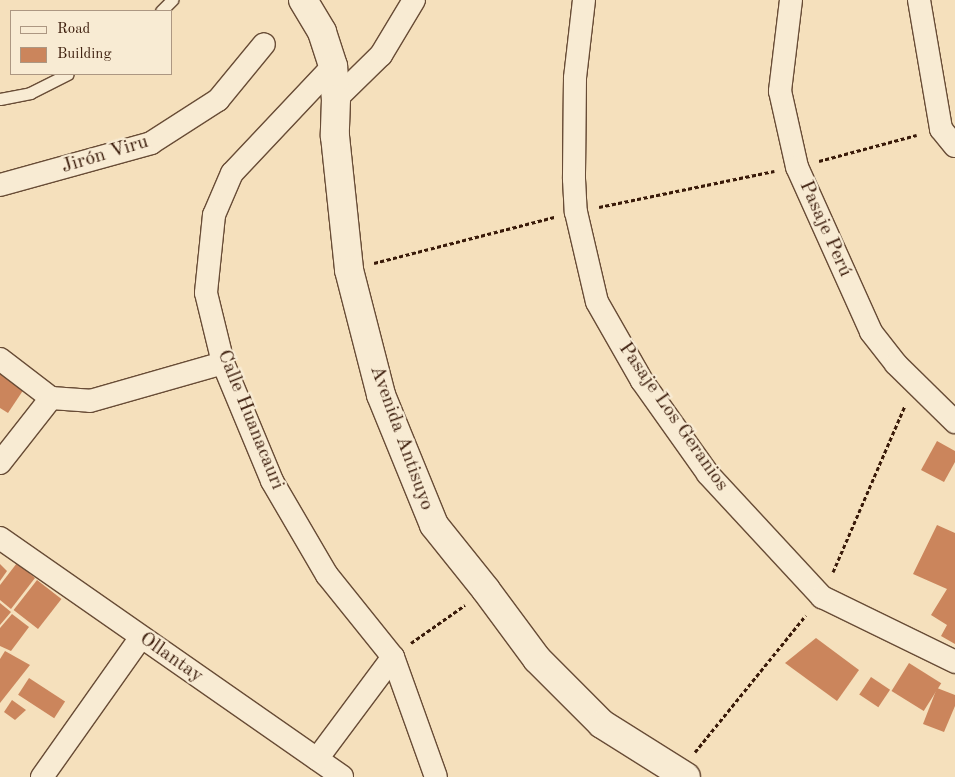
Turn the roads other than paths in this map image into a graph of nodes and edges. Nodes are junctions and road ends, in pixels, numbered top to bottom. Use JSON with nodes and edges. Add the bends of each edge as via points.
{"nodes":[{"id":1,"x":172,"y":0,"type":"edge"},
{"id":2,"x":304,"y":0,"type":"edge"},
{"id":3,"x":414,"y":0,"type":"edge"},
{"id":4,"x":584,"y":0,"type":"edge"},
{"id":5,"x":791,"y":0,"type":"edge"},
{"id":6,"x":919,"y":0,"type":"edge"},
{"id":7,"x":162,"y":10,"type":"edge"},
{"id":8,"x":264,"y":44,"type":"dead end"},
{"id":9,"x":333,"y":66,"type":"junction"},
{"id":10,"x":66,"y":75,"type":"edge"},
{"id":11,"x":0,"y":99,"type":"edge"},
{"id":12,"x":336,"y":99,"type":"junction"},
{"id":13,"x":948,"y":137,"type":"edge"},
{"id":14,"x":0,"y":185,"type":"edge"},
{"id":15,"x":0,"y":359,"type":"edge"},
{"id":16,"x":223,"y":363,"type":"junction"},
{"id":17,"x":51,"y":398,"type":"junction"},
{"id":18,"x":955,"y":422,"type":"edge"},
{"id":19,"x":0,"y":464,"type":"edge"},
{"id":20,"x":0,"y":538,"type":"edge"},
{"id":21,"x":141,"y":637,"type":"junction"},
{"id":22,"x":393,"y":657,"type":"junction"},
{"id":23,"x":955,"y":662,"type":"edge"},
{"id":24,"x":317,"y":759,"type":"junction"},
{"id":25,"x":682,"y":775,"type":"edge"},
{"id":26,"x":42,"y":777,"type":"edge"},
{"id":27,"x":342,"y":777,"type":"edge"},
{"id":28,"x":436,"y":777,"type":"edge"}],
"edges":[{"from":1,"to":7,"type":"lane"},
{"from":2,"to":9,"type":"street","name":"Avenida Antisuyo","via":[[322,32]]},
{"from":3,"to":12,"type":"street","via":[[381,55]]},
{"from":4,"to":23,"type":"street","name":"Pasaje Los Geranios","via":[[575,78],[576,212],[596,302],[642,381],[708,474],[822,597]]},
{"from":5,"to":18,"type":"street","name":"Pasaje Perú","via":[[780,91],[797,167],[871,332],[915,384]]},
{"from":6,"to":13,"type":"street"},
{"from":8,"to":14,"type":"street","name":"Jirón Viru","via":[[218,100],[151,143]]},
{"from":9,"to":12,"type":"street","name":"Avenida Antisuyo"},
{"from":9,"to":16,"type":"street","name":"Calle Huanacauri","via":[[232,173],[214,215],[206,293]]},
{"from":10,"to":11,"type":"lane","via":[[30,94]]},
{"from":12,"to":25,"type":"street","name":"Avenida Antisuyo","via":[[335,136],[349,270],[381,395],[434,525],[537,660],[602,724]]},
{"from":15,"to":17,"type":"street"},
{"from":16,"to":17,"type":"street","via":[[90,401]]},
{"from":16,"to":22,"type":"street","name":"Calle Huanacauri","via":[[272,482],[327,575]]},
{"from":17,"to":19,"type":"street"},
{"from":20,"to":21,"type":"street","name":"Ollantay"},
{"from":21,"to":24,"type":"street","name":"Ollantay"},
{"from":21,"to":26,"type":"street"},
{"from":22,"to":24,"type":"street"},
{"from":22,"to":28,"type":"street","name":"Calle Huanacauri"},
{"from":24,"to":27,"type":"street","name":"Ollantay"}]}
